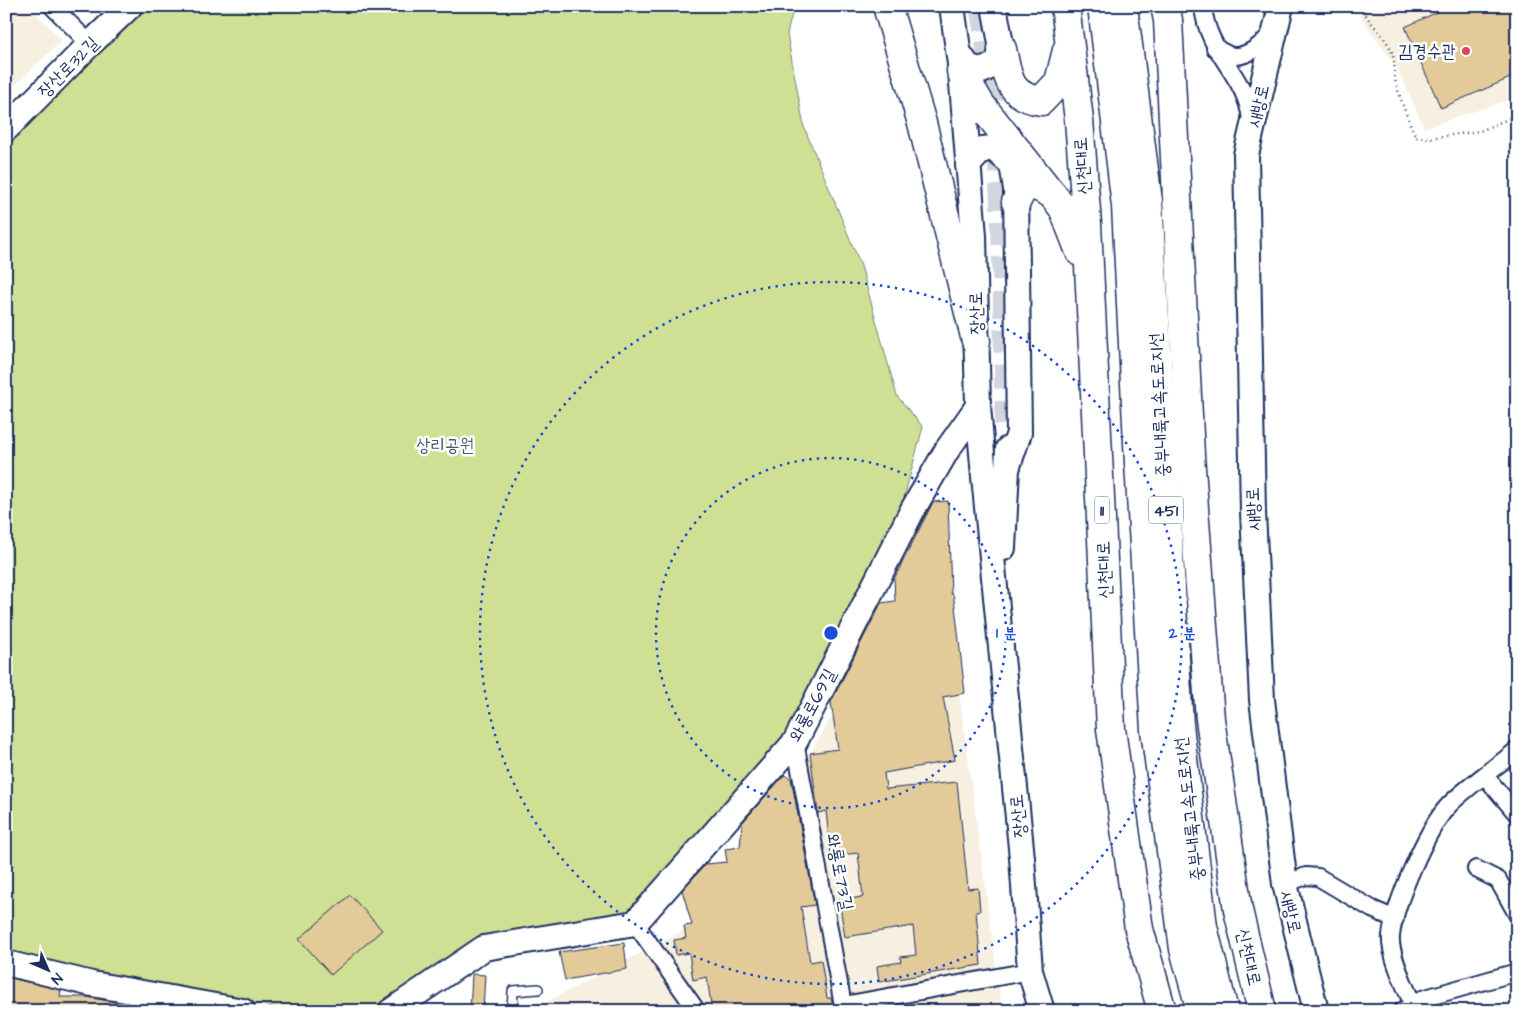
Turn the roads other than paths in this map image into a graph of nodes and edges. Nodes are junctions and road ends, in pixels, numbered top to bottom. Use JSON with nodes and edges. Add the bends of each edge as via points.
{"nodes":[{"id":1,"x":52,"y":6,"type":"edge"},
{"id":2,"x":130,"y":6,"type":"edge"},
{"id":3,"x":887,"y":6,"type":"edge"},
{"id":4,"x":952,"y":6,"type":"edge"},
{"id":5,"x":994,"y":6,"type":"edge"},
{"id":6,"x":1065,"y":6,"type":"edge"},
{"id":7,"x":1102,"y":6,"type":"edge"},
{"id":8,"x":1124,"y":6,"type":"edge"},
{"id":9,"x":1203,"y":6,"type":"edge"},
{"id":10,"x":1167,"y":11,"type":"edge"},
{"id":11,"x":1279,"y":15,"type":"edge"},
{"id":12,"x":1069,"y":41,"type":"junction"},
{"id":13,"x":90,"y":44,"type":"junction"},
{"id":14,"x":1002,"y":48,"type":"junction"},
{"id":15,"x":1216,"y":48,"type":"junction"},
{"id":16,"x":960,"y":62,"type":"junction"},
{"id":17,"x":6,"y":129,"type":"edge"},
{"id":18,"x":1250,"y":137,"type":"junction"},
{"id":19,"x":968,"y":165,"type":"junction"},
{"id":20,"x":1052,"y":194,"type":"junction"},
{"id":21,"x":1016,"y":202,"type":"junction"},
{"id":22,"x":1090,"y":280,"type":"junction"},
{"id":23,"x":976,"y":341,"type":"junction"},
{"id":24,"x":978,"y":406,"type":"junction"},
{"id":25,"x":1007,"y":430,"type":"tunnel mouth"},
{"id":26,"x":1008,"y":466,"type":"junction"},
{"id":27,"x":999,"y":620,"type":"junction"},
{"id":28,"x":795,"y":742,"type":"junction"},
{"id":29,"x":1517,"y":750,"type":"edge"},
{"id":30,"x":1485,"y":776,"type":"junction"},
{"id":31,"x":1517,"y":814,"type":"edge"},
{"id":32,"x":1476,"y":869,"type":"dead end"},
{"id":33,"x":1285,"y":884,"type":"junction"},
{"id":34,"x":1517,"y":914,"type":"edge"},
{"id":35,"x":1395,"y":919,"type":"junction"},
{"id":36,"x":635,"y":923,"type":"junction"},
{"id":37,"x":6,"y":963,"type":"edge"},
{"id":38,"x":1030,"y":972,"type":"junction"},
{"id":39,"x":1517,"y":972,"type":"edge"},
{"id":40,"x":538,"y":989,"type":"dead end"},
{"id":41,"x":844,"y":1008,"type":"edge"},
{"id":42,"x":1407,"y":1008,"type":"edge"},
{"id":43,"x":243,"y":1011,"type":"edge"},
{"id":44,"x":391,"y":1011,"type":"edge"},
{"id":45,"x":512,"y":1011,"type":"edge"},
{"id":46,"x":697,"y":1011,"type":"edge"},
{"id":47,"x":1042,"y":1011,"type":"edge"},
{"id":48,"x":1162,"y":1011,"type":"edge"},
{"id":49,"x":1201,"y":1011,"type":"edge"},
{"id":50,"x":1224,"y":1011,"type":"edge"},
{"id":51,"x":1262,"y":1011,"type":"edge"},
{"id":52,"x":1316,"y":1011,"type":"edge"}],
"edges":[{"from":1,"to":13,"type":"street"},
{"from":2,"to":13,"type":"main road","name":"장산로32길"},
{"from":3,"to":23,"type":"highway","via":[[922,123]]},
{"from":4,"to":16,"type":"main road","name":"장산로"},
{"from":5,"to":14,"type":"main road"},
{"from":6,"to":12,"type":"highway","name":"신천대로","number":"11"},
{"from":7,"to":49,"type":"highway","name":"중부내륙고속도로지선","number":"451","via":[[1126,206],[1155,730],[1184,949]]},
{"from":8,"to":50,"type":"highway","name":"중부내륙고속도로지선","number":"451","via":[[1148,201],[1179,725],[1203,927]]},
{"from":9,"to":15,"type":"street","via":[[1208,34]]},
{"from":10,"to":51,"type":"highway","name":"신천대로","via":[[1190,456],[1210,719],[1238,910]]},
{"from":11,"to":15,"type":"street","via":[[1258,46],[1246,54],[1234,56]]},
{"from":11,"to":18,"type":"main road","name":"새방로"},
{"from":12,"to":14,"type":"highway","via":[[1059,82],[1041,101],[1026,99],[1010,85]]},
{"from":12,"to":22,"type":"highway","name":"신천대로","number":"11","via":[[1079,120]]},
{"from":13,"to":17,"type":"main road","name":"장산로32길"},
{"from":14,"to":16,"type":"main road","via":[[997,64],[982,71]]},
{"from":15,"to":18,"type":"street","via":[[1243,88],[1249,104]]},
{"from":16,"to":19,"type":"main road","name":"장산로"},
{"from":16,"to":20,"type":"highway","via":[[981,105]]},
{"from":18,"to":33,"type":"main road","name":"새방로","via":[[1246,155],[1255,561],[1262,700]]},
{"from":19,"to":21,"type":"main road","via":[[983,149],[993,148],[1012,164]]},
{"from":19,"to":23,"type":"main road","name":"장산로","via":[[974,236]]},
{"from":20,"to":21,"type":"highway","via":[[1034,185],[1024,187]]},
{"from":20,"to":22,"type":"highway","via":[[1063,208]]},
{"from":21,"to":26,"type":"main road","via":[[1019,433]]},
{"from":22,"to":48,"type":"highway","name":"신천대로","number":"11","via":[[1111,729],[1139,929]]},
{"from":23,"to":24,"type":"main road","name":"장산로"},
{"from":24,"to":27,"type":"main road","name":"장산로"},
{"from":24,"to":28,"type":"main road","name":"와룡로69길","via":[[947,450],[912,511]]},
{"from":25,"to":26,"type":"main road","name":"장산로"},
{"from":26,"to":27,"type":"main road","name":"장산로"},
{"from":27,"to":38,"type":"main road","name":"장산로"},
{"from":28,"to":36,"type":"main road","name":"와룡로69길"},
{"from":28,"to":41,"type":"street","name":"와룡로73길"},
{"from":29,"to":30,"type":"street"},
{"from":30,"to":31,"type":"street"},
{"from":30,"to":35,"type":"street","via":[[1450,805],[1438,820],[1404,890]]},
{"from":32,"to":34,"type":"street","via":[[1498,880]]},
{"from":33,"to":35,"type":"street","via":[[1306,876],[1318,877]]},
{"from":33,"to":52,"type":"main road","name":"새방로"},
{"from":35,"to":42,"type":"street","via":[[1390,937]]},
{"from":36,"to":44,"type":"main road","via":[[484,948]]},
{"from":36,"to":46,"type":"street"},
{"from":37,"to":43,"type":"main road","via":[[92,984]]},
{"from":38,"to":41,"type":"street"},
{"from":38,"to":47,"type":"main road","name":"장산로"},
{"from":39,"to":42,"type":"street","via":[[1422,999]]},
{"from":40,"to":45,"type":"lane","via":[[513,991]]}]}
